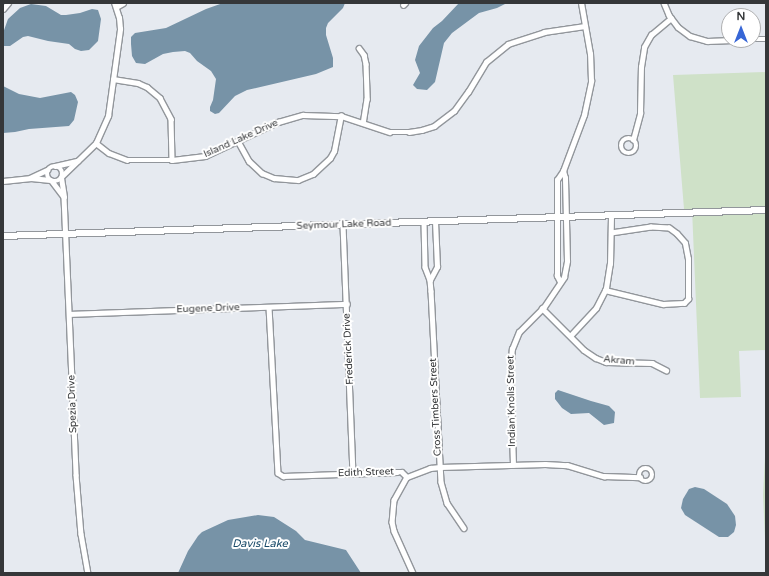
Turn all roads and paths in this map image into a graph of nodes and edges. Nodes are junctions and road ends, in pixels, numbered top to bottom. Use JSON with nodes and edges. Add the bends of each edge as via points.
{"nodes":[{"id":1,"x":8,"y":3,"type":"edge"},
{"id":2,"x":123,"y":3,"type":"edge"},
{"id":3,"x":581,"y":3,"type":"edge"},
{"id":4,"x":664,"y":3,"type":"edge"},
{"id":5,"x":115,"y":5,"type":"edge"},
{"id":6,"x":3,"y":9,"type":"edge"},
{"id":7,"x":671,"y":18,"type":"junction"},
{"id":8,"x":585,"y":26,"type":"junction"},
{"id":9,"x":721,"y":41,"type":"edge"},
{"id":10,"x":359,"y":48,"type":"dead end"},
{"id":11,"x":113,"y":79,"type":"junction"},
{"id":12,"x":341,"y":116,"type":"junction"},
{"id":13,"x":363,"y":123,"type":"junction"},
{"id":14,"x":633,"y":140,"type":"dead end"},
{"id":15,"x":238,"y":142,"type":"junction"},
{"id":16,"x":96,"y":143,"type":"junction"},
{"id":17,"x":172,"y":160,"type":"junction"},
{"id":18,"x":77,"y":161,"type":"junction"},
{"id":19,"x":55,"y":166,"type":"junction"},
{"id":20,"x":48,"y":170,"type":"junction"},
{"id":21,"x":563,"y":171,"type":"junction"},
{"id":22,"x":62,"y":177,"type":"junction"},
{"id":23,"x":31,"y":178,"type":"junction"},
{"id":24,"x":3,"y":181,"type":"edge"},
{"id":25,"x":51,"y":181,"type":"junction"},
{"id":26,"x":64,"y":197,"type":"junction"},
{"id":27,"x":766,"y":210,"type":"edge"},
{"id":28,"x":611,"y":216,"type":"junction"},
{"id":29,"x":558,"y":217,"type":"junction"},
{"id":30,"x":566,"y":217,"type":"junction"},
{"id":31,"x":424,"y":222,"type":"junction"},
{"id":32,"x":435,"y":222,"type":"junction"},
{"id":33,"x":343,"y":225,"type":"junction"},
{"id":34,"x":611,"y":233,"type":"junction"},
{"id":35,"x":66,"y":234,"type":"junction"},
{"id":36,"x":3,"y":236,"type":"edge"},
{"id":37,"x":430,"y":280,"type":"junction"},
{"id":38,"x":560,"y":282,"type":"junction"},
{"id":39,"x":605,"y":290,"type":"junction"},
{"id":40,"x":347,"y":304,"type":"junction"},
{"id":41,"x":269,"y":307,"type":"junction"},
{"id":42,"x":542,"y":308,"type":"junction"},
{"id":43,"x":70,"y":314,"type":"junction"},
{"id":44,"x":570,"y":336,"type":"junction"},
{"id":45,"x":666,"y":370,"type":"dead end"},
{"id":46,"x":513,"y":465,"type":"junction"},
{"id":47,"x":440,"y":467,"type":"junction"},
{"id":48,"x":353,"y":473,"type":"junction"},
{"id":49,"x":640,"y":477,"type":"dead end"},
{"id":50,"x":407,"y":478,"type":"junction"},
{"id":51,"x":464,"y":528,"type":"dead end"},
{"id":52,"x":88,"y":573,"type":"edge"},
{"id":53,"x":413,"y":573,"type":"edge"}],
"edges":[{"from":1,"to":6,"type":"street"},
{"from":2,"to":5,"type":"street"},
{"from":3,"to":8,"type":"street"},
{"from":4,"to":7,"type":"street"},
{"from":5,"to":11,"type":"street","via":[[120,29]]},
{"from":7,"to":9,"type":"street","via":[[684,32],[698,39]]},
{"from":7,"to":14,"type":"street","via":[[651,35],[642,53],[640,113]]},
{"from":8,"to":13,"type":"street","name":"Island Lake Drive","via":[[532,35],[502,48],[482,67],[454,111],[434,126],[400,133],[377,129]]},
{"from":8,"to":21,"type":"street","via":[[591,69],[589,97]]},
{"from":10,"to":13,"type":"street","via":[[366,64],[367,99]]},
{"from":11,"to":16,"type":"street","via":[[108,116]]},
{"from":11,"to":17,"type":"street","via":[[138,83],[160,98],[171,119]]},
{"from":12,"to":13,"type":"street","name":"Island Lake Drive"},
{"from":12,"to":15,"type":"street","name":"Island Lake Drive","via":[[315,115],[290,118]]},
{"from":12,"to":15,"type":"street","via":[[330,158],[313,174],[298,180],[274,178],[262,173],[249,161]]},
{"from":15,"to":17,"type":"street","name":"Island Lake Drive","via":[[205,156]]},
{"from":16,"to":17,"type":"street","name":"Island Lake Drive","via":[[109,153],[127,160]]},
{"from":16,"to":18,"type":"street"},
{"from":18,"to":19,"type":"street"},
{"from":18,"to":22,"type":"street"},
{"from":19,"to":20,"type":"street"},
{"from":19,"to":22,"type":"street","via":[[60,169]]},
{"from":20,"to":23,"type":"street"},
{"from":20,"to":25,"type":"street","via":[[47,174]]},
{"from":21,"to":29,"type":"street","via":[[557,180]]},
{"from":21,"to":30,"type":"street","name":"Indian Knolls Street"},
{"from":22,"to":25,"type":"street","via":[[58,181]]},
{"from":22,"to":26,"type":"street","name":"Spezia Drive"},
{"from":23,"to":24,"type":"street"},
{"from":23,"to":25,"type":"street"},
{"from":25,"to":26,"type":"street"},
{"from":26,"to":35,"type":"street","name":"Spezia Drive"},
{"from":27,"to":28,"type":"street","name":"Seymour Lake Road"},
{"from":28,"to":30,"type":"street","name":"Seymour Lake Road"},
{"from":28,"to":34,"type":"street"},
{"from":29,"to":30,"type":"street","name":"Seymour Lake Road"},
{"from":29,"to":32,"type":"street","name":"Seymour Lake Road"},
{"from":29,"to":38,"type":"street","via":[[557,276]]},
{"from":30,"to":38,"type":"street","name":"Indian Knolls Street","via":[[567,261],[564,277]]},
{"from":31,"to":32,"type":"street","name":"Seymour Lake Road"},
{"from":31,"to":33,"type":"street","name":"Seymour Lake Road"},
{"from":31,"to":37,"type":"street","name":"Cross Timbers Street","via":[[425,268]]},
{"from":32,"to":37,"type":"street","name":"Cross Timbers Street","via":[[436,267]]},
{"from":33,"to":35,"type":"street","name":"Seymour Lake Road"},
{"from":33,"to":40,"type":"street","name":"Frederick Drive"},
{"from":34,"to":39,"type":"street"},
{"from":34,"to":39,"type":"street","via":[[651,227],[669,228],[677,234],[685,243],[688,259],[687,300],[679,304],[663,304]]},
{"from":35,"to":36,"type":"street","name":"Seymour Lake Road"},
{"from":35,"to":43,"type":"street","name":"Spezia Drive"},
{"from":37,"to":47,"type":"street","name":"Cross Timbers Street"},
{"from":38,"to":42,"type":"street","name":"Indian Knolls Street"},
{"from":39,"to":44,"type":"street","via":[[596,308]]},
{"from":40,"to":41,"type":"street","name":"Eugene Drive"},
{"from":40,"to":48,"type":"street","name":"Frederick Drive"},
{"from":41,"to":43,"type":"street","name":"Eugene Drive"},
{"from":41,"to":48,"type":"street","name":"Edith Street","via":[[278,473],[283,476]]},
{"from":42,"to":44,"type":"street","name":"Akram"},
{"from":42,"to":46,"type":"street","name":"Indian Knolls Street","via":[[519,332],[512,349],[510,375]]},
{"from":43,"to":52,"type":"street","name":"Spezia Drive","via":[[76,475],[81,534]]},
{"from":44,"to":45,"type":"street","name":"Akram","via":[[584,350],[606,362],[652,363]]},
{"from":46,"to":47,"type":"street","name":"Edith Street"},
{"from":46,"to":49,"type":"street","name":"Edith Street","via":[[558,464],[604,476]]},
{"from":47,"to":50,"type":"street","name":"Edith Street","via":[[430,468]]},
{"from":47,"to":51,"type":"street","name":"Cross Timbers Street","via":[[442,492],[446,503]]},
{"from":48,"to":50,"type":"street","name":"Edith Street","via":[[402,472]]},
{"from":50,"to":53,"type":"street","via":[[394,500],[392,522]]}]}
